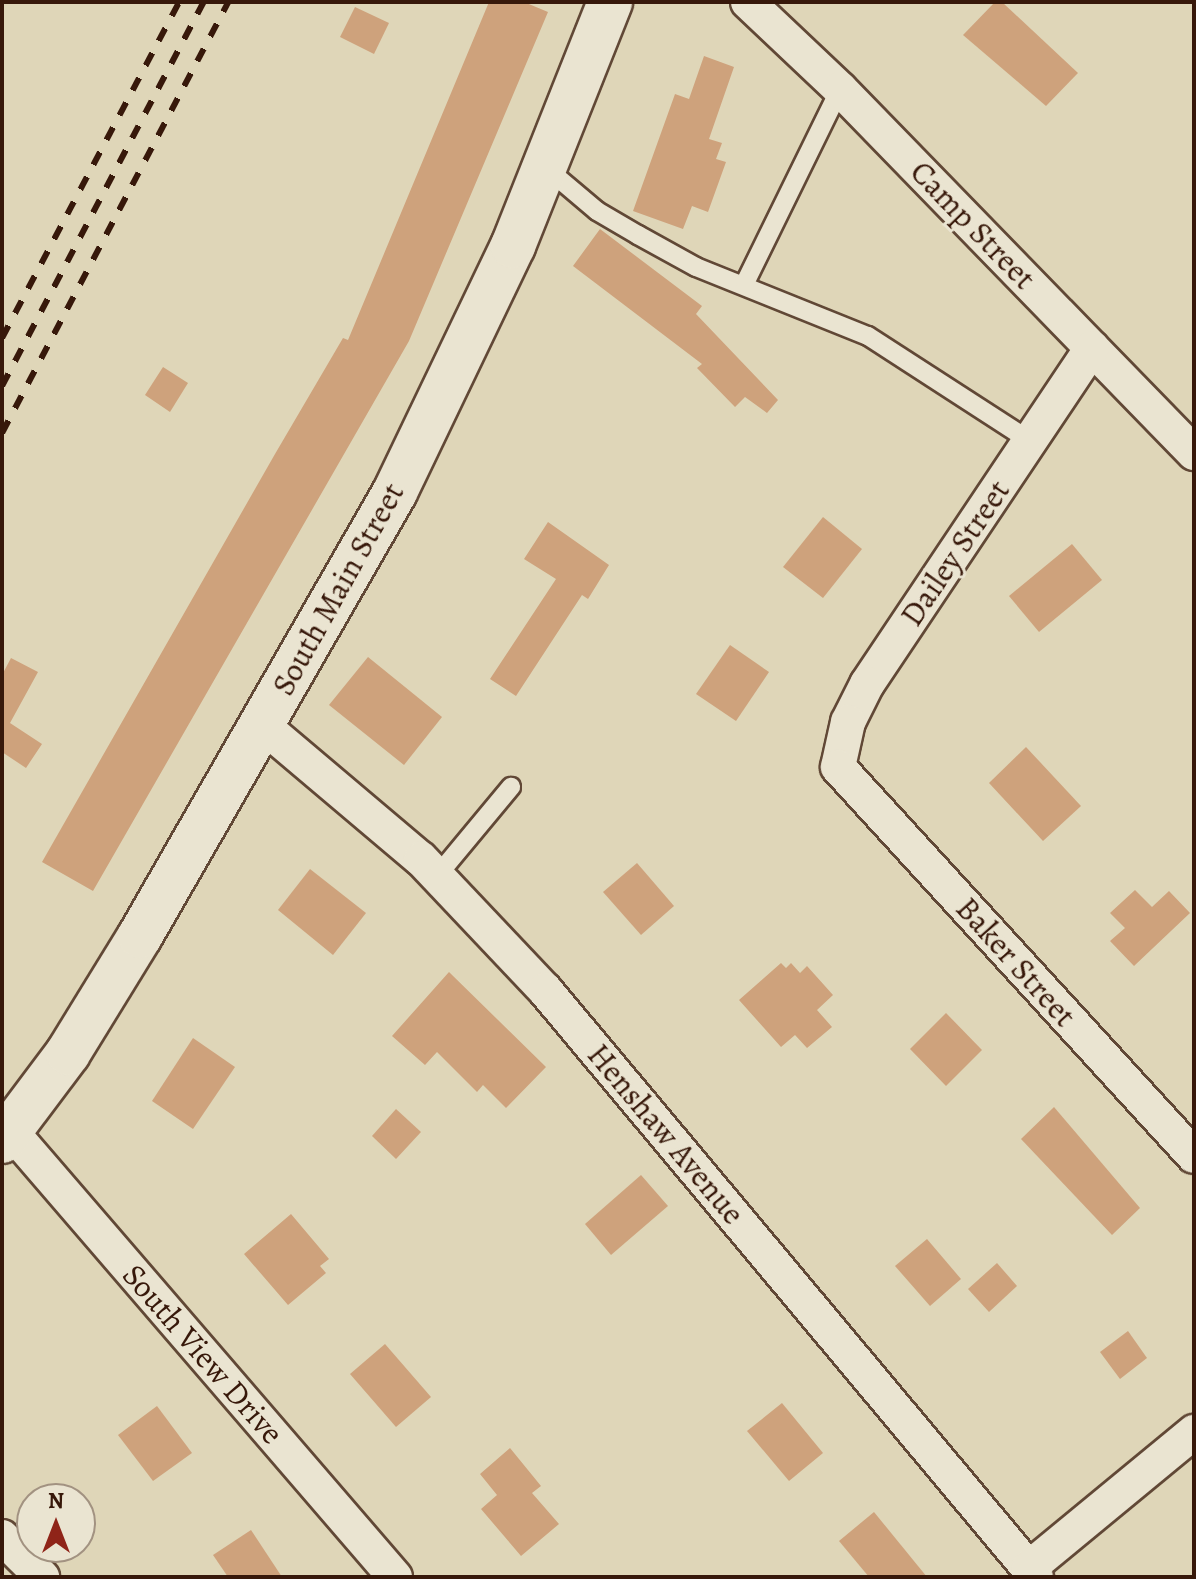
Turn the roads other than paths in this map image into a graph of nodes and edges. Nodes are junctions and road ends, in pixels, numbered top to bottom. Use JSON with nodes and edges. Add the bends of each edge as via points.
{"nodes":[{"id":1,"x":610,"y":2,"type":"edge"},
{"id":2,"x":748,"y":2,"type":"edge"},
{"id":3,"x":840,"y":89,"type":"junction"},
{"id":4,"x":545,"y":167,"type":"junction"},
{"id":5,"x":745,"y":283,"type":"junction"},
{"id":6,"x":1092,"y":348,"type":"junction"},
{"id":7,"x":1030,"y":441,"type":"junction"},
{"id":8,"x":1194,"y":453,"type":"edge"},
{"id":9,"x":261,"y":724,"type":"junction"},
{"id":10,"x":838,"y":767,"type":"joint"},
{"id":11,"x":511,"y":787,"type":"dead end"},
{"id":12,"x":437,"y":876,"type":"junction"},
{"id":13,"x":6,"y":1136,"type":"edge"},
{"id":14,"x":1194,"y":1156,"type":"edge"},
{"id":15,"x":1194,"y":1432,"type":"edge"},
{"id":16,"x":2,"y":1537,"type":"edge"},
{"id":17,"x":1032,"y":1572,"type":"edge"},
{"id":18,"x":42,"y":1577,"type":"edge"},
{"id":19,"x":395,"y":1577,"type":"edge"}],
"edges":[{"from":1,"to":4,"type":"main road","name":"South Main Street"},
{"from":2,"to":3,"type":"street","name":"Camp Street"},
{"from":3,"to":5,"type":"lane"},
{"from":3,"to":6,"type":"street","name":"Camp Street"},
{"from":4,"to":5,"type":"lane","via":[[597,211],[638,235],[696,267]]},
{"from":4,"to":9,"type":"main road","name":"South Main Street","via":[[513,246],[395,492]]},
{"from":5,"to":7,"type":"lane","via":[[868,336]]},
{"from":6,"to":7,"type":"street","name":"Dailey Street"},
{"from":6,"to":8,"type":"street","name":"Camp Street"},
{"from":7,"to":10,"type":"street","name":"Dailey Street","via":[[867,684],[848,722]]},
{"from":9,"to":12,"type":"street","name":"Henshaw Avenue"},
{"from":9,"to":13,"type":"main road","name":"South Main Street","via":[[68,1053]]},
{"from":10,"to":14,"type":"street","name":"Baker Street"},
{"from":11,"to":12,"type":"lane"},
{"from":12,"to":17,"type":"street","name":"Henshaw Avenue","via":[[545,990]]},
{"from":13,"to":19,"type":"street","name":"South View Drive"},
{"from":15,"to":17,"type":"street"},
{"from":16,"to":18,"type":"street"}]}
